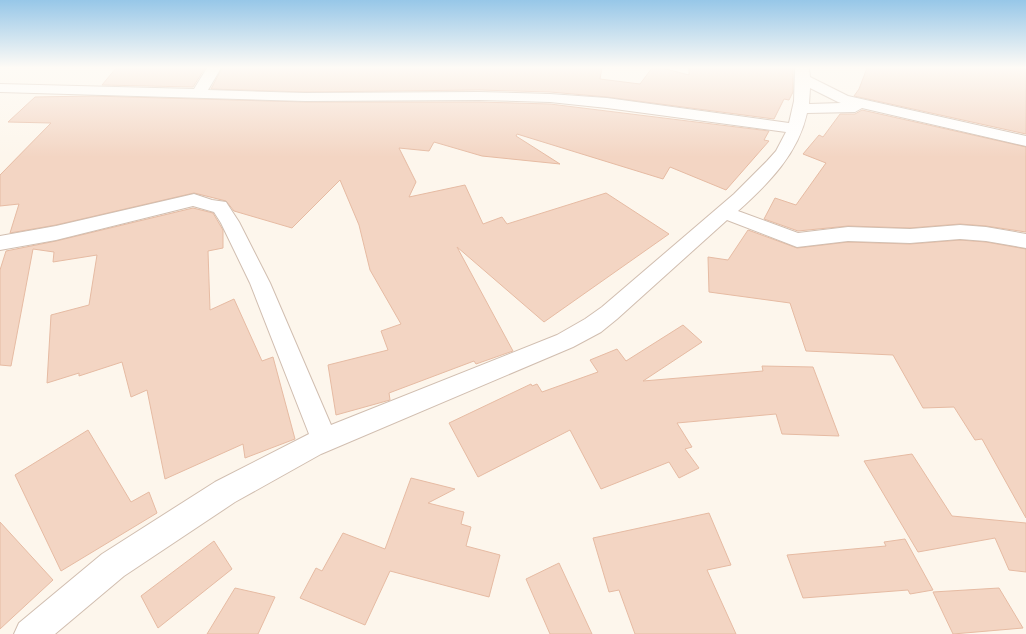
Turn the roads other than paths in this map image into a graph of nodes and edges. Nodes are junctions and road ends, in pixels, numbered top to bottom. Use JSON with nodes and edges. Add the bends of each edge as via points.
{"nodes":[{"id":1,"x":535,"y":98,"type":"edge"},
{"id":2,"x":802,"y":98,"type":"edge"},
{"id":3,"x":839,"y":98,"type":"edge"},
{"id":4,"x":868,"y":106,"type":"junction"},
{"id":5,"x":798,"y":119,"type":"junction"},
{"id":6,"x":1026,"y":141,"type":"edge"},
{"id":7,"x":724,"y":212,"type":"junction"},
{"id":8,"x":1026,"y":241,"type":"edge"},
{"id":9,"x":0,"y":243,"type":"edge"},
{"id":10,"x":324,"y":440,"type":"junction"},
{"id":11,"x":30,"y":634,"type":"edge"}],
"edges":[{"from":1,"to":5,"type":"street"},
{"from":2,"to":5,"type":"street"},
{"from":3,"to":4,"type":"street"},
{"from":4,"to":5,"type":"street"},
{"from":4,"to":6,"type":"street"},
{"from":5,"to":7,"type":"street","via":[[784,152],[758,181]]},
{"from":7,"to":8,"type":"street","via":[[797,240],[848,234],[910,236],[960,232]]},
{"from":7,"to":10,"type":"street","via":[[595,324],[565,340]]},
{"from":9,"to":10,"type":"street","via":[[56,233],[194,200],[210,206],[219,206],[230,222],[260,283]]},
{"from":10,"to":11,"type":"street","via":[[225,492],[113,565]]}]}
